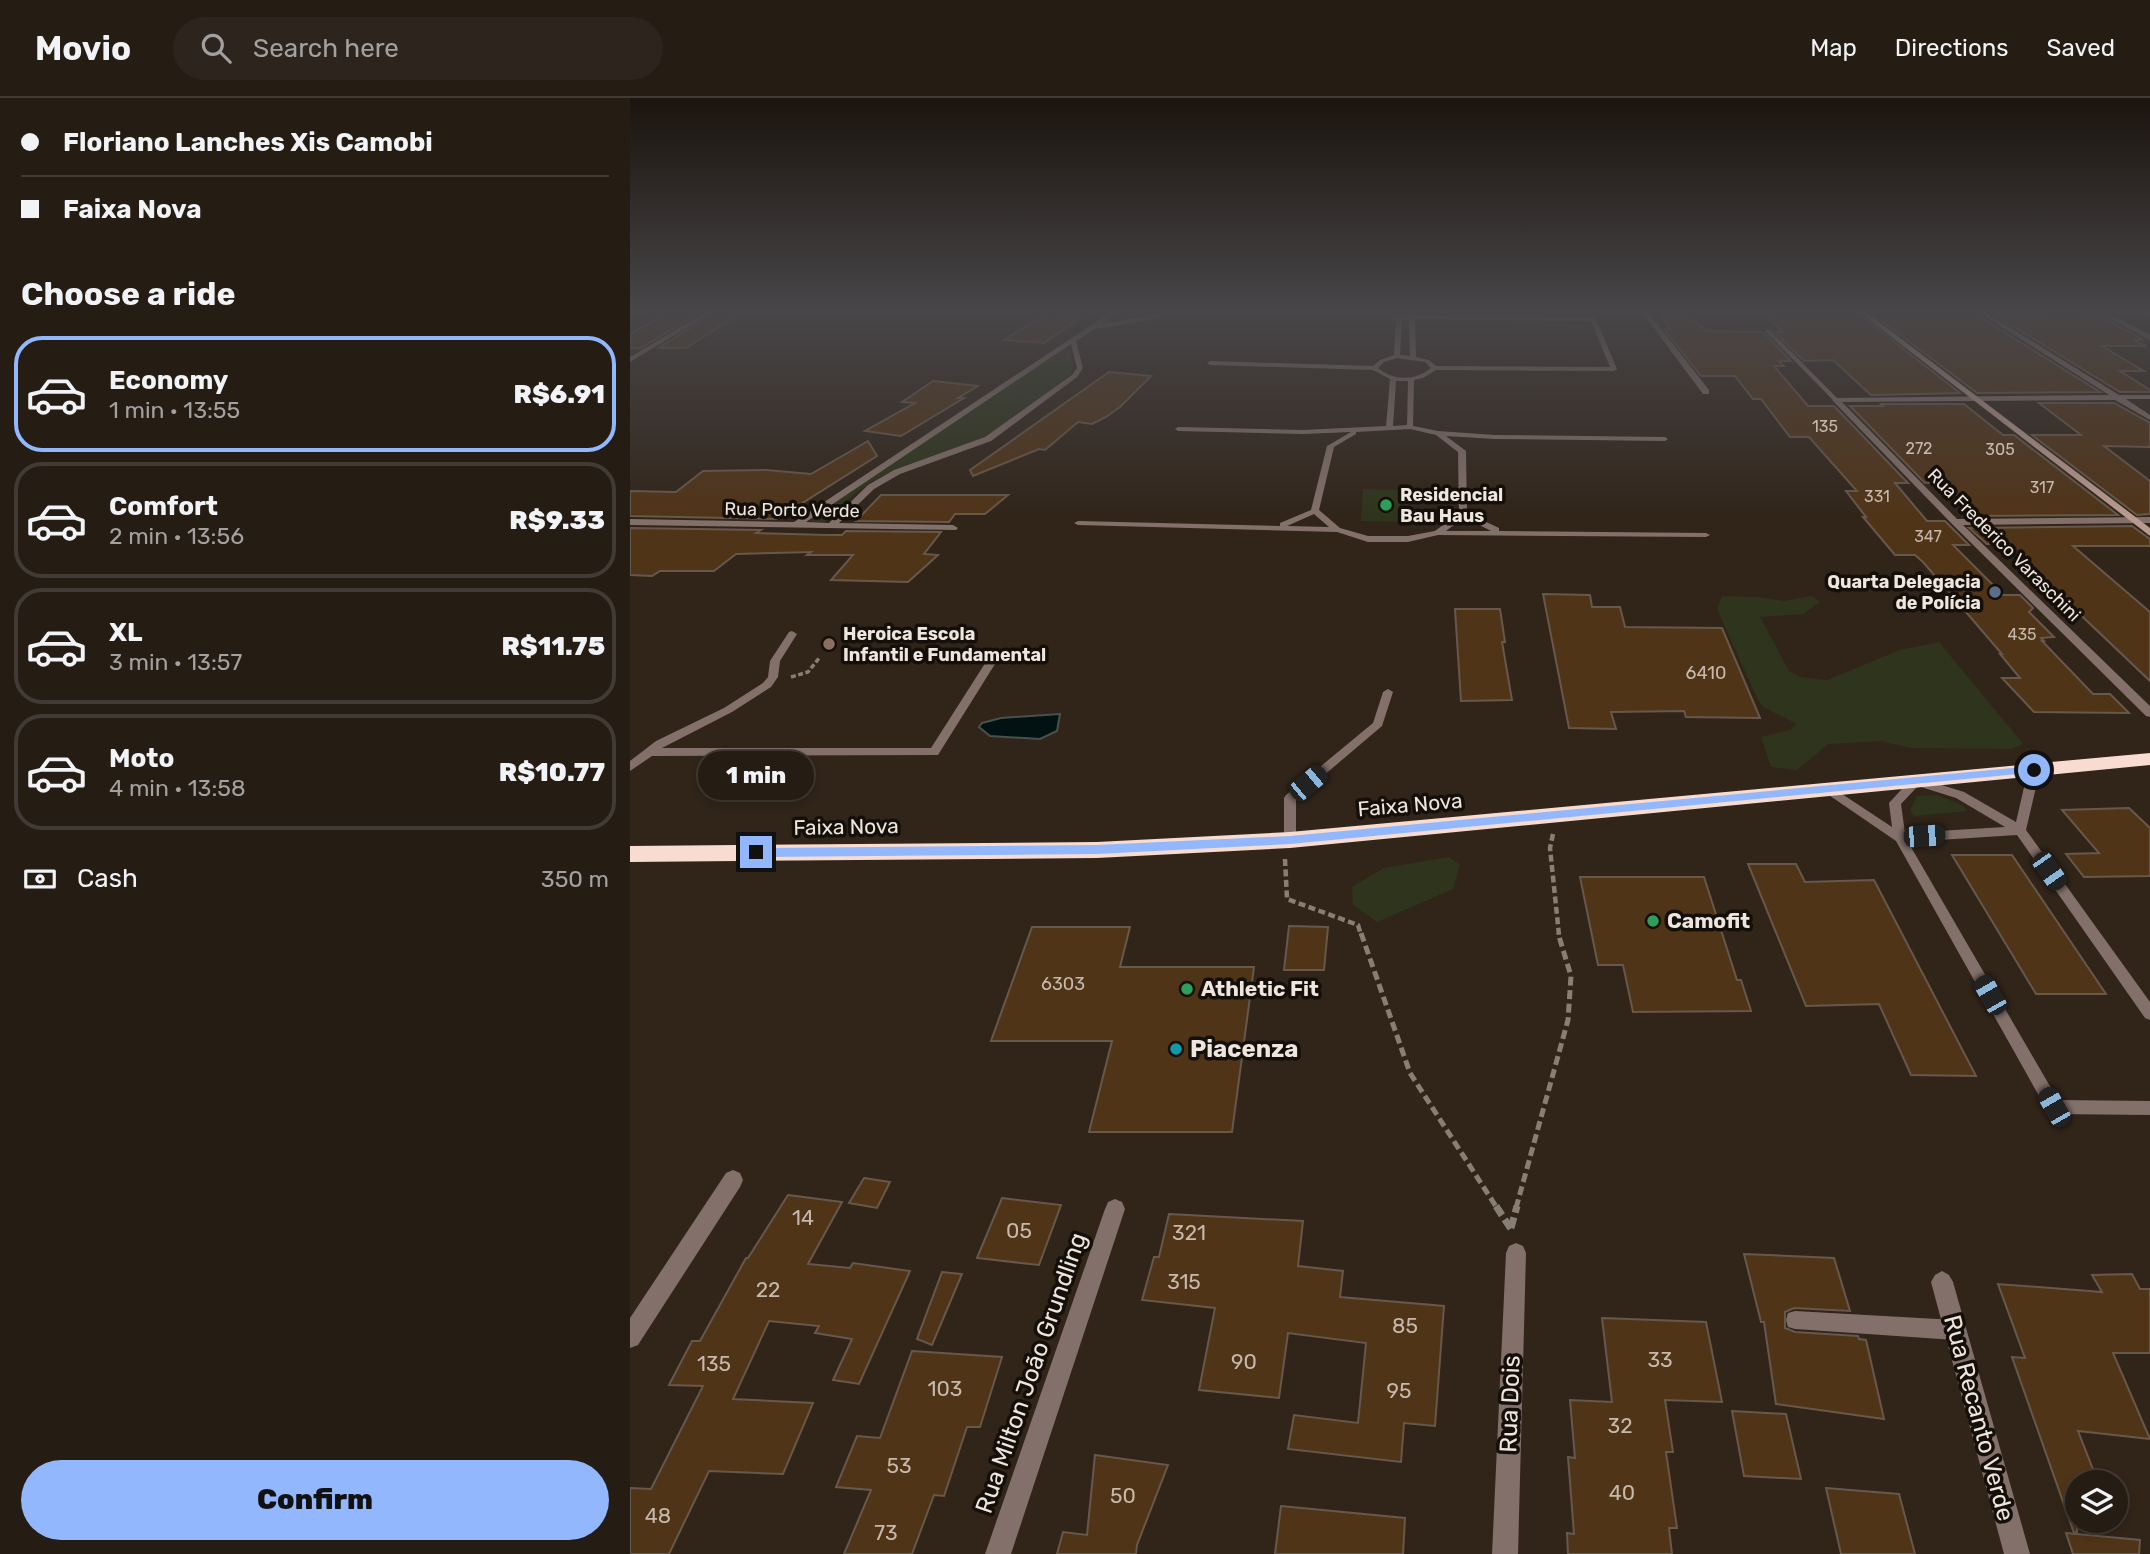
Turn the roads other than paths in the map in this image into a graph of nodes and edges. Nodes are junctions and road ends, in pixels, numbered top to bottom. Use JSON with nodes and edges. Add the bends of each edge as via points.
{"nodes":[{"id":1,"x":1394,"y":379,"type":"edge"},
{"id":2,"x":1411,"y":379,"type":"edge"},
{"id":3,"x":1013,"y":380,"type":"edge"},
{"id":4,"x":1070,"y":380,"type":"edge"},
{"id":5,"x":1697,"y":380,"type":"edge"},
{"id":6,"x":1816,"y":380,"type":"edge"},
{"id":7,"x":1949,"y":380,"type":"edge"},
{"id":8,"x":2088,"y":380,"type":"edge"},
{"id":9,"x":1706,"y":391,"type":"dead end"},
{"id":10,"x":2150,"y":397,"type":"edge"},
{"id":11,"x":2117,"y":398,"type":"junction"},
{"id":12,"x":1974,"y":399,"type":"junction"},
{"id":13,"x":1836,"y":400,"type":"junction"},
{"id":14,"x":2150,"y":418,"type":"edge"},
{"id":15,"x":1389,"y":427,"type":"junction"},
{"id":16,"x":1410,"y":427,"type":"junction"},
{"id":17,"x":1178,"y":429,"type":"dead end"},
{"id":18,"x":1303,"y":432,"type":"junction"},
{"id":19,"x":1357,"y":432,"type":"junction"},
{"id":20,"x":1438,"y":433,"type":"junction"},
{"id":21,"x":1495,"y":437,"type":"junction"},
{"id":22,"x":1665,"y":439,"type":"dead end"},
{"id":23,"x":1331,"y":446,"type":"junction"},
{"id":24,"x":1462,"y":451,"type":"junction"},
{"id":25,"x":1315,"y":511,"type":"junction"},
{"id":26,"x":1463,"y":514,"type":"junction"},
{"id":27,"x":2133,"y":520,"type":"junction"},
{"id":28,"x":2150,"y":520,"type":"edge"},
{"id":29,"x":630,"y":522,"type":"edge"},
{"id":30,"x":1955,"y":522,"type":"junction"},
{"id":31,"x":1077,"y":523,"type":"dead end"},
{"id":32,"x":795,"y":526,"type":"junction"},
{"id":33,"x":831,"y":526,"type":"junction"},
{"id":34,"x":1279,"y":527,"type":"junction"},
{"id":35,"x":953,"y":528,"type":"dead end"},
{"id":36,"x":1337,"y":530,"type":"junction"},
{"id":37,"x":1500,"y":531,"type":"junction"},
{"id":38,"x":1438,"y":533,"type":"junction"},
{"id":39,"x":2150,"y":533,"type":"edge"},
{"id":40,"x":1706,"y":535,"type":"dead end"},
{"id":41,"x":792,"y":634,"type":"dead end"},
{"id":42,"x":995,"y":656,"type":"dead end"},
{"id":43,"x":1388,"y":692,"type":"dead end"},
{"id":44,"x":2150,"y":713,"type":"edge"},
{"id":45,"x":650,"y":752,"type":"junction"},
{"id":46,"x":2150,"y":759,"type":"edge"},
{"id":47,"x":630,"y":767,"type":"edge"},
{"id":48,"x":2034,"y":770,"type":"junction"},
{"id":49,"x":1916,"y":781,"type":"junction"},
{"id":50,"x":1826,"y":789,"type":"junction"},
{"id":51,"x":2020,"y":830,"type":"junction"},
{"id":52,"x":1900,"y":838,"type":"junction"},
{"id":53,"x":1290,"y":840,"type":"junction"},
{"id":54,"x":630,"y":854,"type":"edge"},
{"id":55,"x":2150,"y":1014,"type":"edge"},
{"id":56,"x":2150,"y":1108,"type":"edge"},
{"id":57,"x":733,"y":1180,"type":"dead end"},
{"id":58,"x":1115,"y":1209,"type":"dead end"},
{"id":59,"x":1516,"y":1253,"type":"road end"},
{"id":60,"x":1942,"y":1282,"type":"dead end"},
{"id":61,"x":1796,"y":1320,"type":"dead end"},
{"id":62,"x":1955,"y":1330,"type":"junction"},
{"id":63,"x":630,"y":1338,"type":"edge"},
{"id":64,"x":998,"y":1554,"type":"edge"},
{"id":65,"x":1505,"y":1554,"type":"edge"},
{"id":66,"x":2017,"y":1554,"type":"edge"}],
"edges":[{"from":1,"to":15,"type":"lane"},
{"from":2,"to":16,"type":"lane"},
{"from":3,"to":32,"type":"street"},
{"from":4,"to":33,"type":"street","via":[[988,439],[897,472],[871,487]]},
{"from":5,"to":9,"type":"street"},
{"from":6,"to":13,"type":"lane"},
{"from":7,"to":12,"type":"street"},
{"from":8,"to":11,"type":"street"},
{"from":10,"to":11,"type":"street"},
{"from":11,"to":12,"type":"street"},
{"from":11,"to":14,"type":"street"},
{"from":12,"to":13,"type":"street"},
{"from":12,"to":27,"type":"street"},
{"from":13,"to":30,"type":"street","name":"Rua Frederico Varaschini"},
{"from":15,"to":16,"type":"lane"},
{"from":15,"to":19,"type":"lane"},
{"from":16,"to":20,"type":"lane"},
{"from":17,"to":18,"type":"lane"},
{"from":18,"to":19,"type":"lane"},
{"from":18,"to":23,"type":"lane"},
{"from":19,"to":23,"type":"lane"},
{"from":20,"to":21,"type":"lane"},
{"from":20,"to":24,"type":"lane"},
{"from":21,"to":22,"type":"lane"},
{"from":21,"to":24,"type":"lane"},
{"from":23,"to":25,"type":"lane"},
{"from":24,"to":26,"type":"lane"},
{"from":25,"to":34,"type":"lane"},
{"from":25,"to":36,"type":"lane"},
{"from":26,"to":37,"type":"lane"},
{"from":26,"to":38,"type":"lane"},
{"from":27,"to":28,"type":"street"},
{"from":27,"to":30,"type":"street"},
{"from":27,"to":39,"type":"street"},
{"from":29,"to":32,"type":"street","name":"Rua Porto Verde"},
{"from":30,"to":44,"type":"street","name":"Rua Frederico Varaschini"},
{"from":31,"to":34,"type":"lane"},
{"from":32,"to":33,"type":"street","name":"Rua Porto Verde"},
{"from":33,"to":35,"type":"street","name":"Rua Porto Verde"},
{"from":34,"to":36,"type":"lane"},
{"from":36,"to":38,"type":"lane","via":[[1368,539]]},
{"from":37,"to":38,"type":"lane"},
{"from":37,"to":40,"type":"lane"},
{"from":41,"to":45,"type":"lane","via":[[767,685]]},
{"from":42,"to":45,"type":"lane","via":[[934,752]]},
{"from":43,"to":53,"type":"lane","via":[[1378,724],[1290,798]]},
{"from":45,"to":47,"type":"lane"},
{"from":46,"to":48,"type":"highway","name":"Faixa Nova"},
{"from":48,"to":49,"type":"highway","name":"Faixa Nova"},
{"from":48,"to":51,"type":"lane"},
{"from":49,"to":50,"type":"highway","name":"Faixa Nova"},
{"from":49,"to":51,"type":"lane","via":[[1960,795]]},
{"from":49,"to":52,"type":"lane","via":[[1895,803]]},
{"from":50,"to":52,"type":"lane"},
{"from":50,"to":53,"type":"highway","name":"Faixa Nova"},
{"from":51,"to":52,"type":"lane"},
{"from":51,"to":55,"type":"lane"},
{"from":52,"to":56,"type":"lane","via":[[2054,1107]]},
{"from":53,"to":54,"type":"highway","name":"Faixa Nova","via":[[1097,850]]},
{"from":57,"to":63,"type":"street"},
{"from":58,"to":64,"type":"street","name":"Rua Milton João Grundling"},
{"from":59,"to":65,"type":"street","name":"Rua Dois"},
{"from":60,"to":62,"type":"street","name":"Rua Recanto Verde"},
{"from":61,"to":62,"type":"lane"},
{"from":62,"to":66,"type":"street","name":"Rua Recanto Verde"}]}
